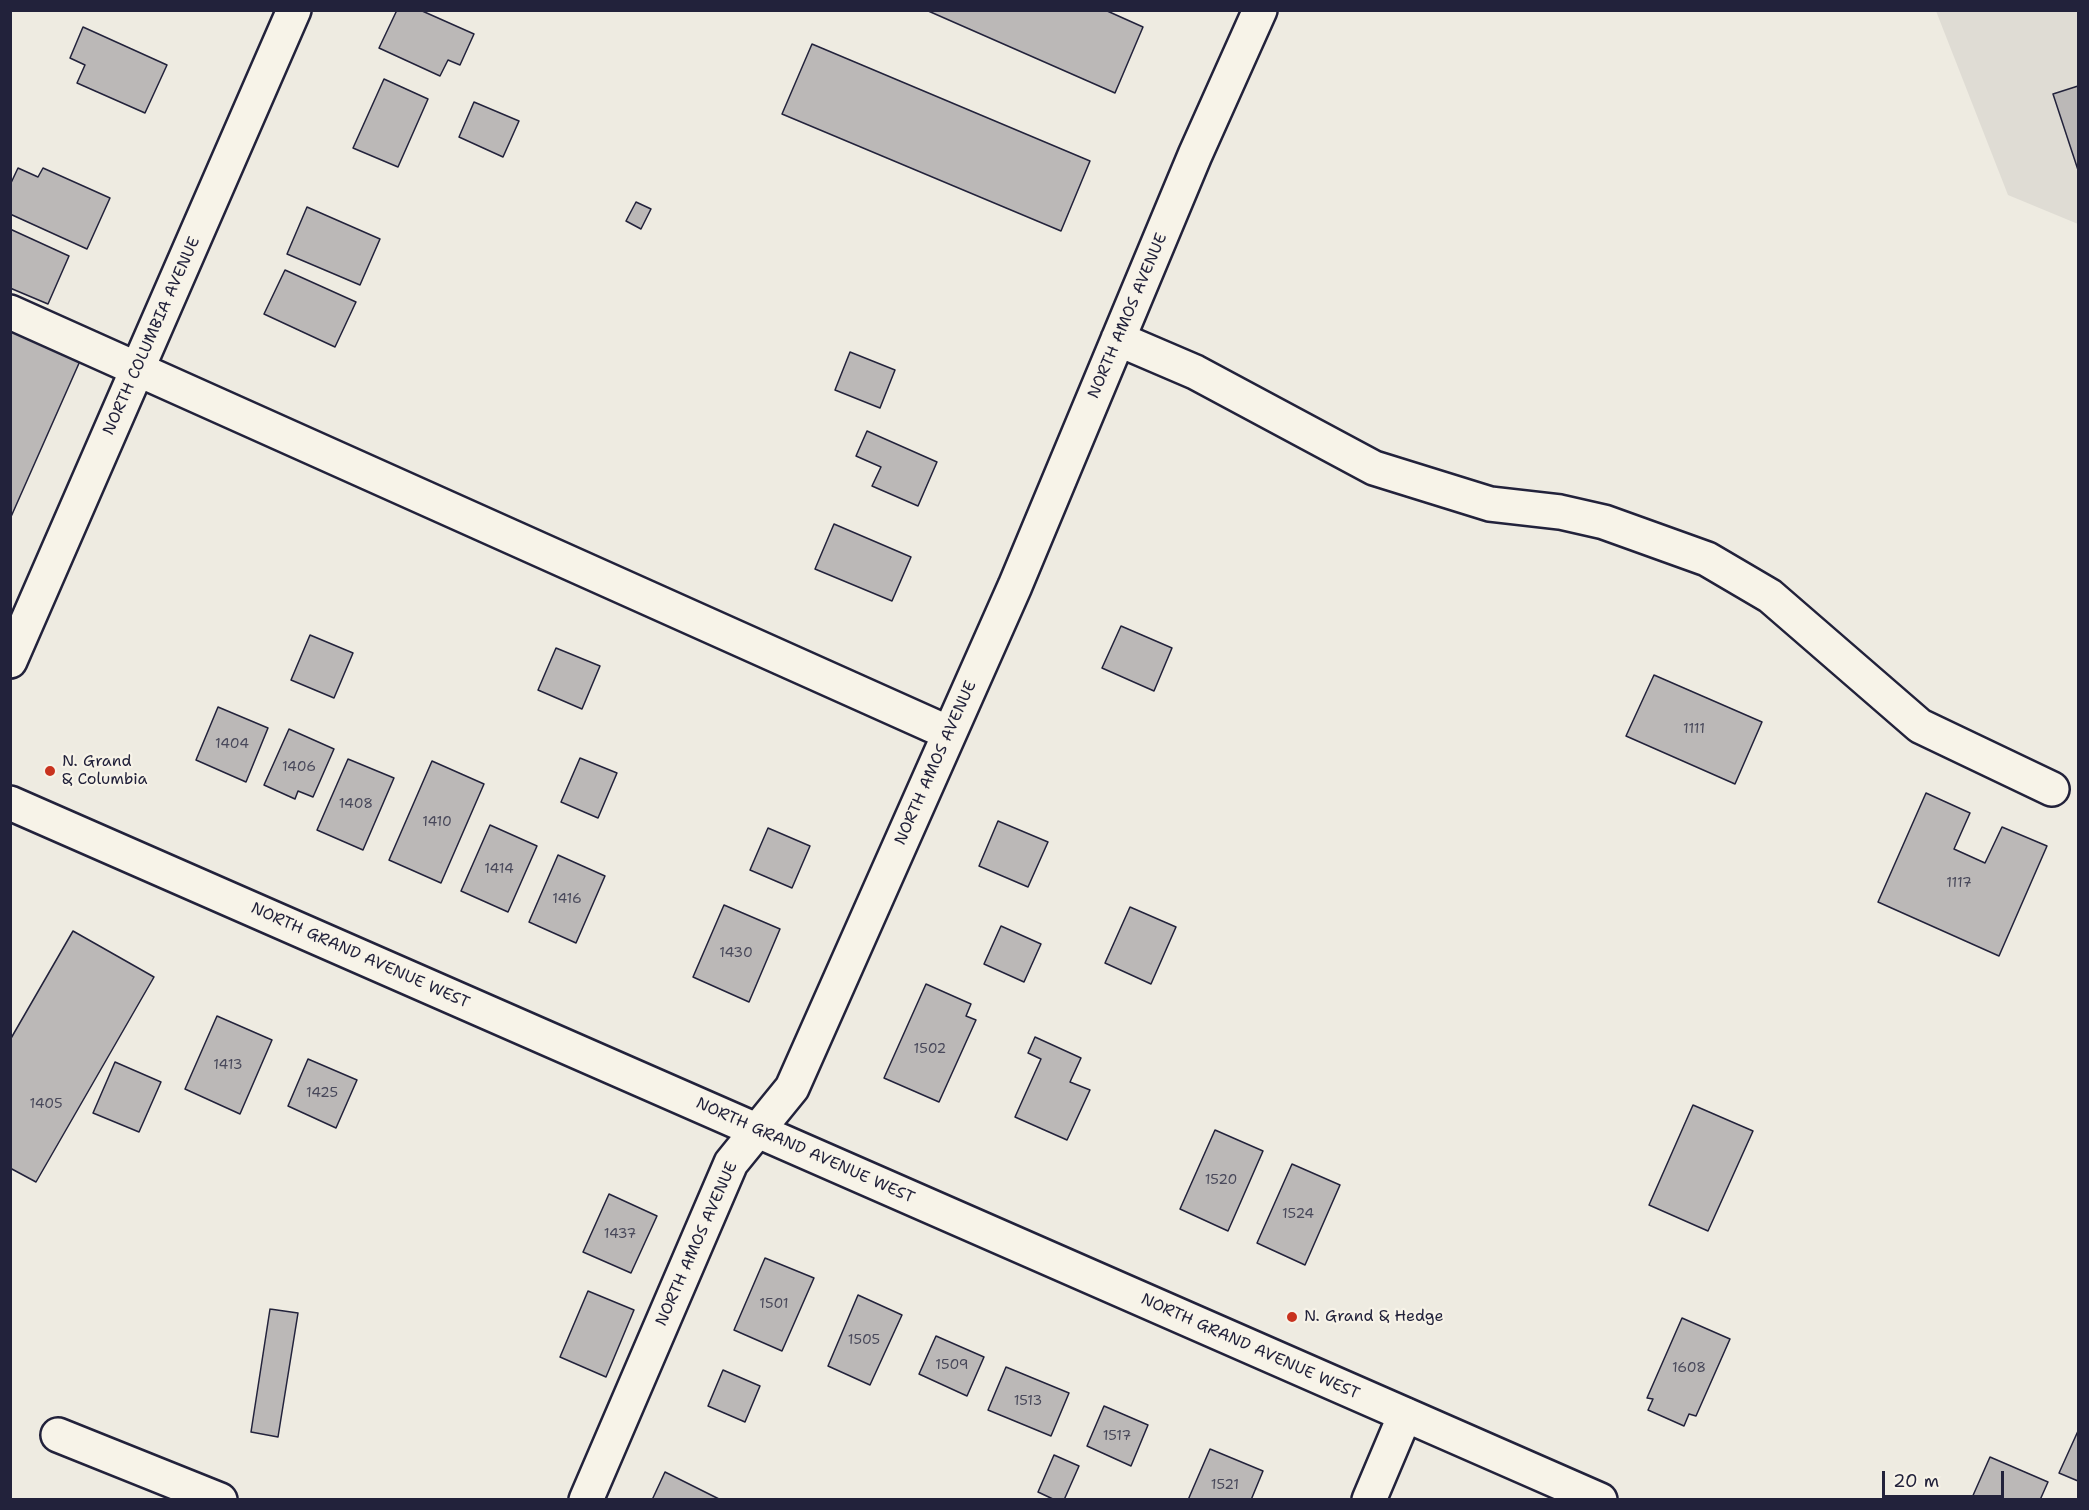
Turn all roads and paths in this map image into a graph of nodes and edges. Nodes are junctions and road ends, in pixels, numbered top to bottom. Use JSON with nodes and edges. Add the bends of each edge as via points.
{"nodes":[{"id":1,"x":294,"y":10,"type":"edge"},
{"id":2,"x":1260,"y":10,"type":"edge"},
{"id":3,"x":10,"y":312,"type":"edge"},
{"id":4,"x":1118,"y":339,"type":"junction"},
{"id":5,"x":137,"y":369,"type":"junction"},
{"id":6,"x":10,"y":661,"type":"edge"},
{"id":7,"x":949,"y":733,"type":"junction"},
{"id":8,"x":2052,"y":789,"type":"dead end"},
{"id":9,"x":10,"y":803,"type":"edge"},
{"id":10,"x":758,"y":1131,"type":"junction"},
{"id":11,"x":1405,"y":1415,"type":"junction"},
{"id":12,"x":58,"y":1435,"type":"dead end"},
{"id":13,"x":220,"y":1500,"type":"edge"},
{"id":14,"x":586,"y":1500,"type":"edge"},
{"id":15,"x":1370,"y":1500,"type":"edge"},
{"id":16,"x":1600,"y":1500,"type":"edge"}],
"edges":[{"from":1,"to":5,"type":"street","name":"NORTH COLUMBIA AVENUE"},
{"from":2,"to":4,"type":"street","name":"NORTH AMOS AVENUE"},
{"from":3,"to":5,"type":"street"},
{"from":4,"to":7,"type":"street","name":"NORTH AMOS AVENUE"},
{"from":4,"to":8,"type":"street","via":[[1195,372],[1374,468],[1490,504],[1560,512],[1604,522],[1707,559],[1770,596],[1920,726]]},
{"from":5,"to":6,"type":"street","name":"NORTH COLUMBIA AVENUE"},
{"from":5,"to":7,"type":"street"},
{"from":7,"to":10,"type":"street","name":"NORTH AMOS AVENUE","via":[[792,1088]]},
{"from":9,"to":10,"type":"street","name":"NORTH GRAND AVENUE WEST"},
{"from":10,"to":11,"type":"street","name":"NORTH GRAND AVENUE WEST"},
{"from":10,"to":14,"type":"street","name":"NORTH AMOS AVENUE","via":[[731,1163]]},
{"from":11,"to":15,"type":"street"},
{"from":11,"to":16,"type":"street","name":"NORTH GRAND AVENUE WEST"},
{"from":12,"to":13,"type":"street"}]}
